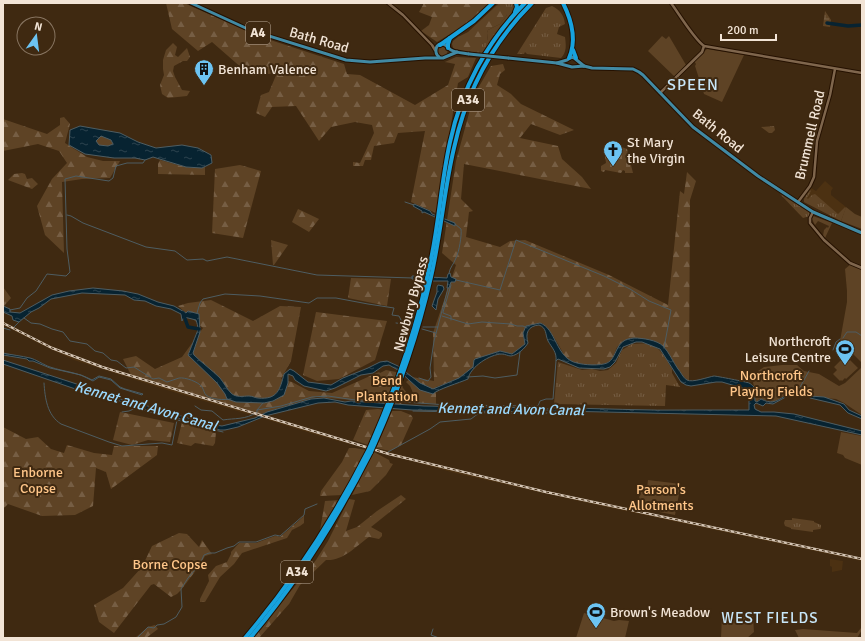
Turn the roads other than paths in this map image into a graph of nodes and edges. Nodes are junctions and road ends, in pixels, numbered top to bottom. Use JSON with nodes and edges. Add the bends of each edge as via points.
{"nodes":[{"id":1,"x":191,"y":3,"type":"edge"},
{"id":2,"x":388,"y":3,"type":"edge"},
{"id":3,"x":493,"y":3,"type":"edge"},
{"id":4,"x":496,"y":3,"type":"edge"},
{"id":5,"x":516,"y":3,"type":"edge"},
{"id":6,"x":525,"y":3,"type":"edge"},
{"id":7,"x":533,"y":3,"type":"edge"},
{"id":8,"x":671,"y":3,"type":"edge"},
{"id":9,"x":563,"y":4,"type":"edge"},
{"id":10,"x":487,"y":10,"type":"junction"},
{"id":11,"x":509,"y":20,"type":"junction"},
{"id":12,"x":450,"y":38,"type":"junction"},
{"id":13,"x":428,"y":41,"type":"junction"},
{"id":14,"x":440,"y":45,"type":"junction"},
{"id":15,"x":704,"y":46,"type":"junction"},
{"id":16,"x":449,"y":48,"type":"junction"},
{"id":17,"x":572,"y":48,"type":"junction"},
{"id":18,"x":435,"y":51,"type":"junction"},
{"id":19,"x":457,"y":52,"type":"junction"},
{"id":20,"x":448,"y":56,"type":"junction"},
{"id":21,"x":425,"y":58,"type":"junction"},
{"id":22,"x":441,"y":58,"type":"junction"},
{"id":23,"x":568,"y":59,"type":"junction"},
{"id":24,"x":576,"y":59,"type":"junction"},
{"id":25,"x":557,"y":63,"type":"junction"},
{"id":26,"x":569,"y":66,"type":"junction"},
{"id":27,"x":584,"y":66,"type":"junction"},
{"id":28,"x":575,"y":67,"type":"junction"},
{"id":29,"x":835,"y":69,"type":"junction"},
{"id":30,"x":862,"y":73,"type":"edge"},
{"id":31,"x":660,"y":93,"type":"junction"},
{"id":32,"x":798,"y":203,"type":"junction"},
{"id":33,"x":813,"y":212,"type":"junction"},
{"id":34,"x":441,"y":214,"type":"junction"},
{"id":35,"x":862,"y":232,"type":"edge"},
{"id":36,"x":862,"y":268,"type":"edge"},
{"id":37,"x":344,"y":502,"type":"junction"},
{"id":38,"x":245,"y":638,"type":"edge"},
{"id":39,"x":250,"y":638,"type":"edge"}],
"edges":[{"from":1,"to":21,"type":"main road","name":"Bath Road","number":"A4","via":[[250,30],[346,60],[370,62]]},
{"from":2,"to":13,"type":"street"},
{"from":3,"to":10,"type":"highway"},
{"from":4,"to":10,"type":"highway"},
{"from":5,"to":11,"type":"highway","via":[[516,10]]},
{"from":6,"to":11,"type":"highway","name":"Newbury Bypass","number":"A34"},
{"from":7,"to":34,"type":"highway","name":"Newbury Bypass","number":"A34","via":[[522,13],[490,55],[468,99],[454,147]]},
{"from":8,"to":15,"type":"street"},
{"from":9,"to":17,"type":"highway","via":[[572,26]]},
{"from":10,"to":12,"type":"highway"},
{"from":11,"to":34,"type":"highway","name":"Newbury Bypass","number":"A34","via":[[480,63],[458,112],[448,154]]},
{"from":12,"to":14,"type":"highway"},
{"from":12,"to":16,"type":"highway"},
{"from":13,"to":14,"type":"street"},
{"from":13,"to":18,"type":"street"},
{"from":14,"to":16,"type":"main road"},
{"from":14,"to":18,"type":"main road"},
{"from":15,"to":29,"type":"street"},
{"from":15,"to":31,"type":"street","via":[[702,52]]},
{"from":16,"to":19,"type":"main road"},
{"from":16,"to":20,"type":"main road"},
{"from":17,"to":23,"type":"highway"},
{"from":17,"to":24,"type":"highway"},
{"from":18,"to":21,"type":"main road"},
{"from":18,"to":22,"type":"main road"},
{"from":19,"to":20,"type":"main road"},
{"from":19,"to":25,"type":"main road","bridge":true},
{"from":20,"to":22,"type":"main road"},
{"from":21,"to":22,"type":"main road","name":"Bath Road","number":"A4"},
{"from":23,"to":24,"type":"main road"},
{"from":23,"to":25,"type":"main road"},
{"from":23,"to":26,"type":"main road"},
{"from":24,"to":27,"type":"main road"},
{"from":24,"to":28,"type":"main road"},
{"from":25,"to":26,"type":"main road"},
{"from":26,"to":28,"type":"main road"},
{"from":27,"to":28,"type":"main road","name":"Bath Road"},
{"from":27,"to":31,"type":"main road","name":"Bath Road","via":[[636,70]]},
{"from":29,"to":30,"type":"street"},
{"from":29,"to":32,"type":"street","name":"Brummell Road","via":[[817,141],[814,177]]},
{"from":31,"to":32,"type":"main road","name":"Bath Road","via":[[694,128]]},
{"from":32,"to":33,"type":"main road","name":"Bath Road"},
{"from":33,"to":35,"type":"main road","name":"Bath Road"},
{"from":33,"to":36,"type":"street","via":[[810,223],[824,240],[850,263]]},
{"from":34,"to":37,"type":"highway","name":"Newbury Bypass","number":"A34","bridge":true,"via":[[430,276],[405,365],[370,452]]},
{"from":37,"to":38,"type":"highway","name":"Newbury Bypass","number":"A34","via":[[297,572]]},
{"from":37,"to":39,"type":"highway","name":"Newbury Bypass","number":"A34","via":[[300,574]]}]}
